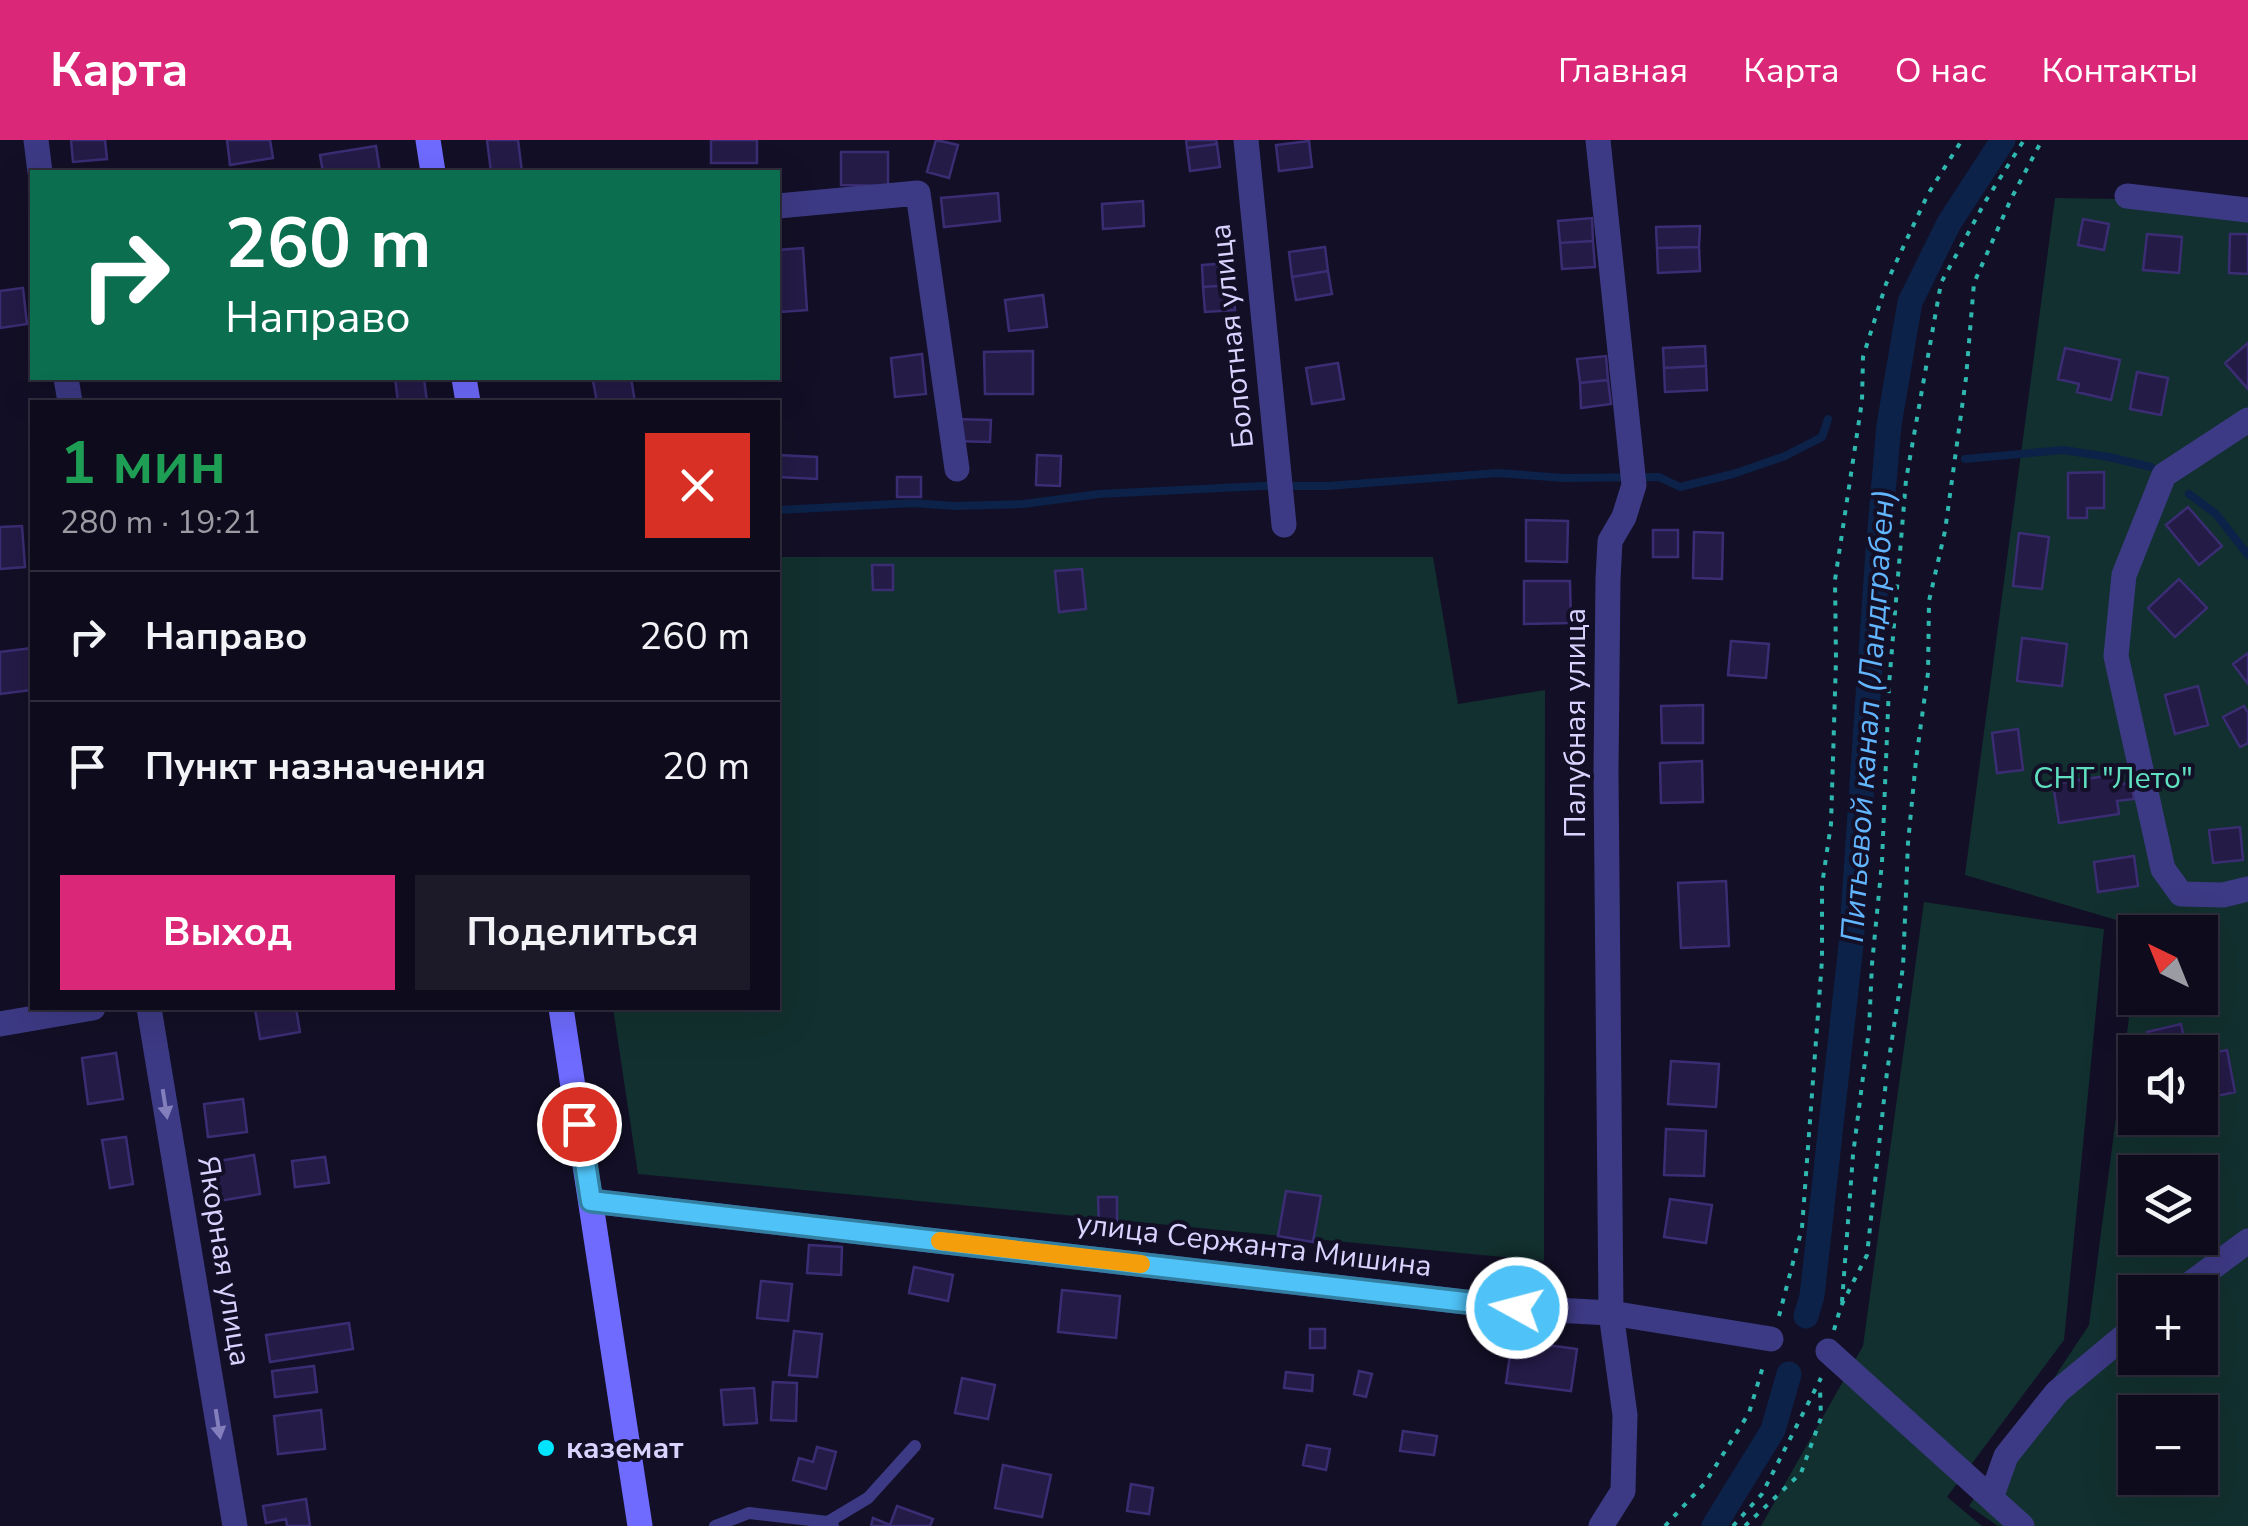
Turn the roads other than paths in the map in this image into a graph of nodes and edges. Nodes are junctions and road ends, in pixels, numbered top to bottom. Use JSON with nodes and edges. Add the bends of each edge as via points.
{"nodes":[{"id":1,"x":36,"y":140,"type":"edge"},
{"id":2,"x":428,"y":140,"type":"edge"},
{"id":3,"x":1246,"y":140,"type":"edge"},
{"id":4,"x":1598,"y":140,"type":"edge"},
{"id":5,"x":40,"y":170,"type":"edge"},
{"id":6,"x":433,"y":170,"type":"edge"},
{"id":7,"x":2127,"y":196,"type":"dead end"},
{"id":8,"x":780,"y":206,"type":"edge"},
{"id":9,"x":2248,"y":210,"type":"edge"},
{"id":10,"x":2248,"y":420,"type":"edge"},
{"id":11,"x":957,"y":469,"type":"dead end"},
{"id":12,"x":1284,"y":525,"type":"dead end"},
{"id":13,"x":2248,"y":888,"type":"edge"},
{"id":14,"x":81,"y":1010,"type":"edge"},
{"id":15,"x":148,"y":1010,"type":"edge"},
{"id":16,"x":561,"y":1010,"type":"edge"},
{"id":17,"x":0,"y":1024,"type":"edge"},
{"id":18,"x":591,"y":1201,"type":"junction"},
{"id":19,"x":2248,"y":1241,"type":"edge"},
{"id":20,"x":2202,"y":1275,"type":"edge"},
{"id":21,"x":1611,"y":1313,"type":"junction"},
{"id":22,"x":1771,"y":1339,"type":"road end"},
{"id":23,"x":2118,"y":1341,"type":"edge"},
{"id":24,"x":1828,"y":1351,"type":"dead end"},
{"id":25,"x":914,"y":1446,"type":"dead end"},
{"id":26,"x":1991,"y":1498,"type":"junction"},
{"id":27,"x":831,"y":1524,"type":"edge"},
{"id":28,"x":235,"y":1526,"type":"edge"},
{"id":29,"x":640,"y":1526,"type":"edge"},
{"id":30,"x":715,"y":1526,"type":"edge"},
{"id":31,"x":1601,"y":1526,"type":"edge"},
{"id":32,"x":2022,"y":1526,"type":"edge"}],
"edges":[{"from":1,"to":5,"type":"street"},
{"from":2,"to":6,"type":"street"},
{"from":3,"to":12,"type":"street","name":"Болотная улица"},
{"from":4,"to":21,"type":"street","name":"Палубная улица","via":[[1634,485],[1610,541],[1608,579]]},
{"from":7,"to":9,"type":"street"},
{"from":8,"to":11,"type":"street","via":[[918,193]]},
{"from":10,"to":13,"type":"street","via":[[2164,475],[2124,575],[2116,656],[2163,869],[2181,894]]},
{"from":14,"to":17,"type":"street"},
{"from":15,"to":28,"type":"street","name":"Якорная улица","one_way":true},
{"from":16,"to":18,"type":"street"},
{"from":18,"to":21,"type":"street","name":"улица Сержанта Мишина","via":[[1517,1308]]},
{"from":18,"to":29,"type":"street"},
{"from":19,"to":20,"type":"street"},
{"from":21,"to":22,"type":"street","name":"улица Сержанта Мишина"},
{"from":21,"to":31,"type":"street","name":"Палубная улица","via":[[1625,1415],[1623,1491]]},
{"from":23,"to":26,"type":"street","via":[[2057,1392],[2006,1456]]},
{"from":24,"to":26,"type":"street"},
{"from":25,"to":27,"type":"lane","via":[[868,1498]]},
{"from":26,"to":32,"type":"street"},
{"from":27,"to":30,"type":"lane","via":[[749,1512]]}]}
